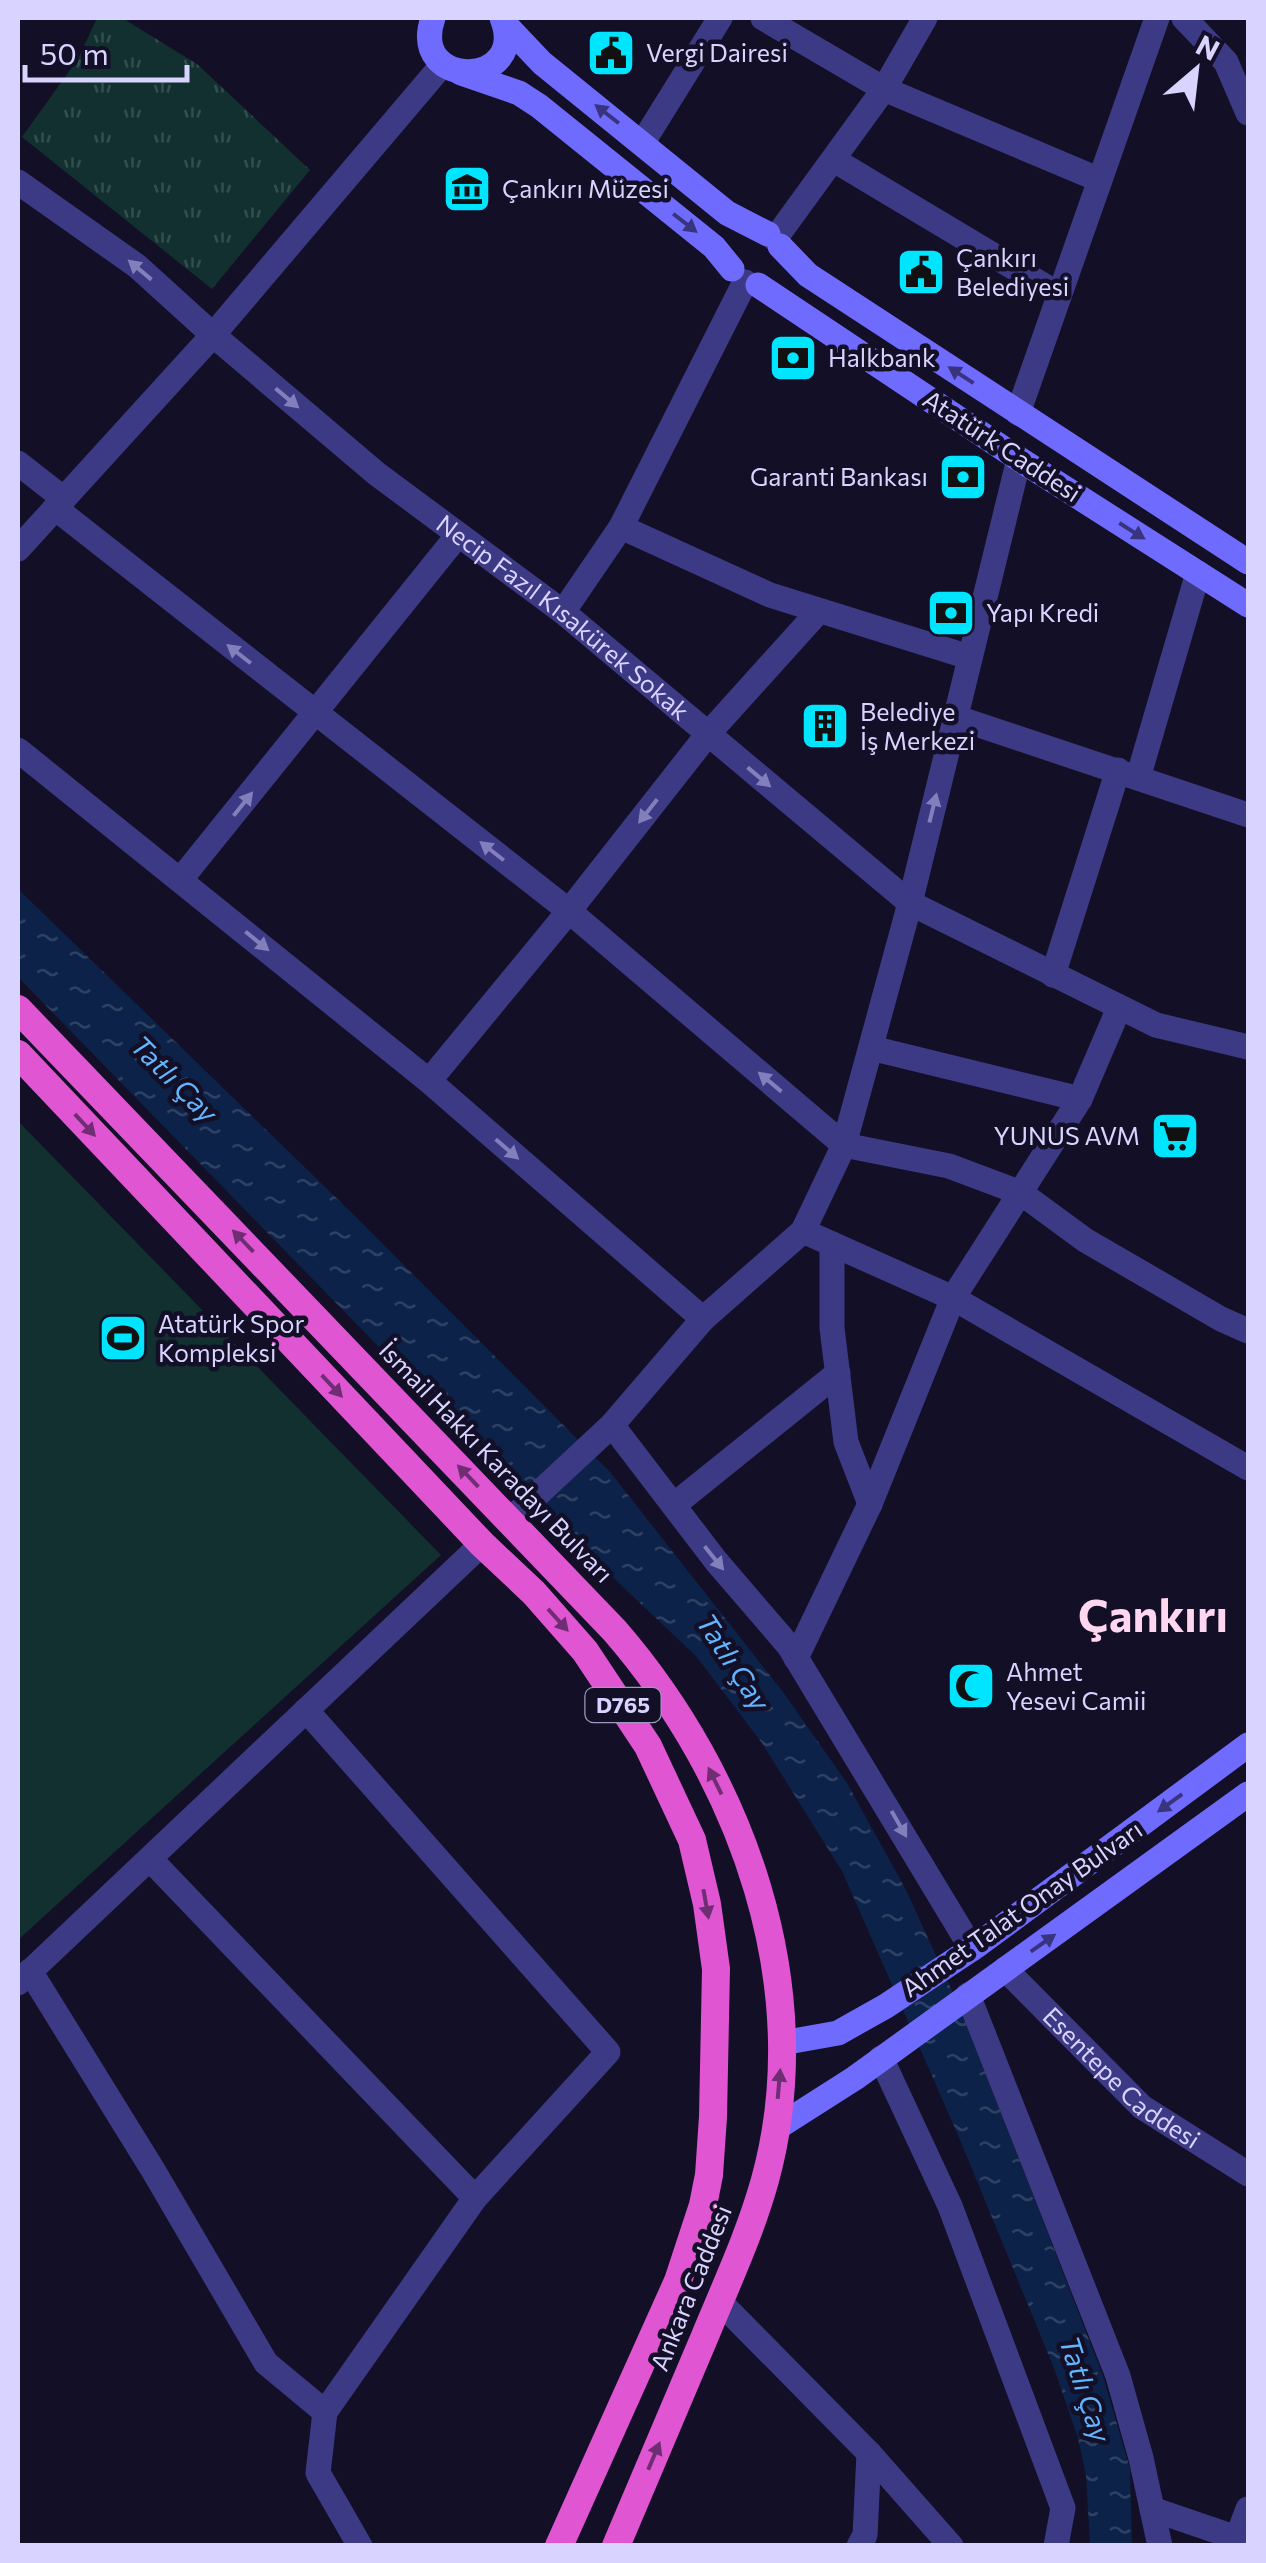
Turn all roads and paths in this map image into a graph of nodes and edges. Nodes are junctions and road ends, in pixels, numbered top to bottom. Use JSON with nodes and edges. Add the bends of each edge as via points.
{"nodes":[{"id":1,"x":407,"y":18,"type":"edge"},
{"id":2,"x":433,"y":18,"type":"edge"},
{"id":3,"x":720,"y":18,"type":"edge"},
{"id":4,"x":763,"y":18,"type":"edge"},
{"id":5,"x":925,"y":18,"type":"edge"},
{"id":6,"x":1157,"y":18,"type":"edge"},
{"id":7,"x":1184,"y":18,"type":"edge"},
{"id":8,"x":504,"y":21,"type":"edge"},
{"id":9,"x":445,"y":61,"type":"junction"},
{"id":10,"x":884,"y":89,"type":"junction"},
{"id":11,"x":1248,"y":113,"type":"edge"},
{"id":12,"x":643,"y":142,"type":"junction"},
{"id":13,"x":834,"y":160,"type":"junction"},
{"id":14,"x":1100,"y":180,"type":"junction"},
{"id":15,"x":18,"y":182,"type":"edge"},
{"id":16,"x":775,"y":240,"type":"junction"},
{"id":17,"x":745,"y":278,"type":"junction"},
{"id":18,"x":1058,"y":294,"type":"junction"},
{"id":19,"x":212,"y":335,"type":"junction"},
{"id":20,"x":1018,"y":413,"type":"junction"},
{"id":21,"x":1020,"y":460,"type":"junction"},
{"id":22,"x":18,"y":463,"type":"edge"},
{"id":23,"x":60,"y":503,"type":"junction"},
{"id":24,"x":621,"y":527,"type":"junction"},
{"id":25,"x":458,"y":535,"type":"junction"},
{"id":26,"x":18,"y":549,"type":"edge"},
{"id":27,"x":1248,"y":562,"type":"edge"},
{"id":28,"x":1198,"y":572,"type":"junction"},
{"id":29,"x":1248,"y":605,"type":"edge"},
{"id":30,"x":819,"y":611,"type":"junction"},
{"id":31,"x":563,"y":612,"type":"junction"},
{"id":32,"x":969,"y":658,"type":"junction"},
{"id":33,"x":316,"y":715,"type":"junction"},
{"id":34,"x":954,"y":717,"type":"junction"},
{"id":35,"x":708,"y":734,"type":"junction"},
{"id":36,"x":18,"y":750,"type":"edge"},
{"id":37,"x":1128,"y":774,"type":"junction"},
{"id":38,"x":1248,"y":815,"type":"edge"},
{"id":39,"x":182,"y":879,"type":"junction"},
{"id":40,"x":910,"y":903,"type":"junction"},
{"id":41,"x":569,"y":911,"type":"junction"},
{"id":42,"x":1053,"y":975,"type":"junction"},
{"id":43,"x":1118,"y":1008,"type":"junction"},
{"id":44,"x":18,"y":1009,"type":"edge"},
{"id":45,"x":1248,"y":1047,"type":"edge"},
{"id":46,"x":870,"y":1048,"type":"junction"},
{"id":47,"x":18,"y":1054,"type":"edge"},
{"id":48,"x":429,"y":1082,"type":"junction"},
{"id":49,"x":1080,"y":1100,"type":"junction"},
{"id":50,"x":844,"y":1145,"type":"junction"},
{"id":51,"x":1021,"y":1193,"type":"junction"},
{"id":52,"x":803,"y":1231,"type":"junction"},
{"id":53,"x":832,"y":1244,"type":"junction"},
{"id":54,"x":953,"y":1298,"type":"junction"},
{"id":55,"x":703,"y":1319,"type":"junction"},
{"id":56,"x":1248,"y":1331,"type":"edge"},
{"id":57,"x":838,"y":1372,"type":"junction"},
{"id":58,"x":612,"y":1425,"type":"junction"},
{"id":59,"x":1248,"y":1468,"type":"edge"},
{"id":60,"x":870,"y":1504,"type":"junction"},
{"id":61,"x":674,"y":1505,"type":"junction"},
{"id":62,"x":517,"y":1514,"type":"junction"},
{"id":63,"x":482,"y":1544,"type":"junction"},
{"id":64,"x":796,"y":1658,"type":"junction"},
{"id":65,"x":306,"y":1710,"type":"junction"},
{"id":66,"x":1248,"y":1745,"type":"edge"},
{"id":67,"x":1248,"y":1794,"type":"edge"},
{"id":68,"x":150,"y":1858,"type":"junction"},
{"id":69,"x":972,"y":1949,"type":"junction"},
{"id":70,"x":1004,"y":1969,"type":"junction"},
{"id":71,"x":24,"y":1977,"type":"edge"},
{"id":72,"x":966,"y":1996,"type":"junction"},
{"id":73,"x":782,"y":2043,"type":"junction"},
{"id":74,"x":890,"y":2051,"type":"junction"},
{"id":75,"x":775,"y":2129,"type":"junction"},
{"id":76,"x":1248,"y":2174,"type":"edge"},
{"id":77,"x":474,"y":2198,"type":"junction"},
{"id":78,"x":719,"y":2302,"type":"junction"},
{"id":79,"x":325,"y":2412,"type":"junction"},
{"id":80,"x":869,"y":2453,"type":"junction"},
{"id":81,"x":1152,"y":2509,"type":"junction"},
{"id":82,"x":1248,"y":2509,"type":"edge"},
{"id":83,"x":1235,"y":2542,"type":"edge"},
{"id":84,"x":360,"y":2546,"type":"edge"},
{"id":85,"x":558,"y":2546,"type":"edge"},
{"id":86,"x":616,"y":2546,"type":"edge"},
{"id":87,"x":859,"y":2546,"type":"edge"},
{"id":88,"x":950,"y":2546,"type":"edge"},
{"id":89,"x":1056,"y":2546,"type":"edge"},
{"id":90,"x":1160,"y":2546,"type":"edge"}],
"edges":[{"from":1,"to":9,"type":"main road"},
{"from":2,"to":9,"type":"main road","via":[[430,27]]},
{"from":3,"to":12,"type":"street"},
{"from":4,"to":10,"type":"street"},
{"from":5,"to":10,"type":"street"},
{"from":6,"to":14,"type":"street"},
{"from":7,"to":11,"type":"street","via":[[1226,62]]},
{"from":8,"to":9,"type":"main road","via":[[506,43],[497,60],[480,71]]},
{"from":12,"to":8,"type":"main road","name":"Atatürk Caddesi","one_way":true,"via":[[542,63]]},
{"from":9,"to":17,"type":"main road","name":"Atatürk Caddesi","one_way":true,"via":[[539,106]]},
{"from":9,"to":19,"type":"street"},
{"from":10,"to":13,"type":"street"},
{"from":10,"to":14,"type":"street"},
{"from":12,"to":16,"type":"main road","name":"Atatürk Caddesi","via":[[728,212]]},
{"from":13,"to":16,"type":"street"},
{"from":13,"to":18,"type":"street"},
{"from":14,"to":18,"type":"street"},
{"from":19,"to":15,"type":"street","name":"Necip Fazıl Kısakürek Sokak","one_way":true,"via":[[138,266]]},
{"from":16,"to":17,"type":"main road","via":[[783,260],[778,275]]},
{"from":16,"to":17,"type":"main road","via":[[750,232],[736,242],[730,260]]},
{"from":20,"to":16,"type":"main road","name":"Atatürk Caddesi","one_way":true,"via":[[808,275]]},
{"from":17,"to":21,"type":"main road","name":"Atatürk Caddesi"},
{"from":17,"to":24,"type":"street"},
{"from":18,"to":20,"type":"street"},
{"from":19,"to":23,"type":"street"},
{"from":19,"to":25,"type":"street","name":"Necip Fazıl Kısakürek Sokak","one_way":true},
{"from":20,"to":27,"type":"main road","name":"Atatürk Caddesi"},
{"from":21,"to":28,"type":"main road","name":"Atatürk Caddesi","one_way":true},
{"from":21,"to":32,"type":"street"},
{"from":22,"to":23,"type":"street"},
{"from":23,"to":26,"type":"street"},
{"from":33,"to":23,"type":"street","one_way":true},
{"from":24,"to":30,"type":"street","via":[[770,596]]},
{"from":24,"to":31,"type":"street"},
{"from":25,"to":31,"type":"street","name":"Necip Fazıl Kısakürek Sokak"},
{"from":25,"to":33,"type":"street"},
{"from":28,"to":29,"type":"main road","name":"Atatürk Caddesi"},
{"from":28,"to":37,"type":"street"},
{"from":30,"to":32,"type":"street"},
{"from":30,"to":35,"type":"street"},
{"from":31,"to":35,"type":"street","name":"Necip Fazıl Kısakürek Sokak"},
{"from":32,"to":34,"type":"street"},
{"from":39,"to":33,"type":"street","one_way":true},
{"from":41,"to":33,"type":"street","one_way":true},
{"from":34,"to":37,"type":"street"},
{"from":40,"to":34,"type":"street","one_way":true},
{"from":35,"to":40,"type":"street","name":"Necip Fazıl Kısakürek Sokak","one_way":true},
{"from":35,"to":41,"type":"street","one_way":true},
{"from":36,"to":39,"type":"street"},
{"from":37,"to":38,"type":"street"},
{"from":37,"to":42,"type":"street"},
{"from":39,"to":48,"type":"street","one_way":true},
{"from":40,"to":42,"type":"street","name":"Necip Fazıl Kısakürek Sokak"},
{"from":40,"to":46,"type":"street"},
{"from":41,"to":48,"type":"street"},
{"from":50,"to":41,"type":"street","one_way":true},
{"from":42,"to":43,"type":"street","name":"Necip Fazıl Kısakürek Sokak"},
{"from":43,"to":45,"type":"street","name":"Necip Fazıl Kısakürek Sokak","via":[[1156,1026]]},
{"from":43,"to":49,"type":"street"},
{"from":62,"to":44,"type":"highway","name":"İsmail Hakkı Karadayı Bulvarı","number":"D765","one_way":true},
{"from":46,"to":49,"type":"street"},
{"from":46,"to":50,"type":"street"},
{"from":47,"to":63,"type":"highway","number":"D765","one_way":true},
{"from":48,"to":55,"type":"street","one_way":true},
{"from":49,"to":51,"type":"street"},
{"from":50,"to":51,"type":"street","via":[[950,1166]]},
{"from":50,"to":52,"type":"street"},
{"from":51,"to":54,"type":"street"},
{"from":51,"to":56,"type":"street","via":[[1085,1240]]},
{"from":52,"to":53,"type":"street"},
{"from":52,"to":55,"type":"street"},
{"from":53,"to":54,"type":"street"},
{"from":53,"to":57,"type":"street"},
{"from":54,"to":59,"type":"street"},
{"from":54,"to":60,"type":"street"},
{"from":55,"to":58,"type":"street"},
{"from":57,"to":60,"type":"street","via":[[846,1442]]},
{"from":57,"to":61,"type":"street"},
{"from":58,"to":61,"type":"street"},
{"from":58,"to":62,"type":"street"},
{"from":60,"to":64,"type":"street"},
{"from":61,"to":64,"type":"street","one_way":true},
{"from":73,"to":62,"type":"highway","name":"İsmail Hakkı Karadayı Bulvarı","number":"D765","one_way":true,"via":[[779,1993],[755,1881],[704,1758],[663,1689]]},
{"from":63,"to":65,"type":"street"},
{"from":63,"to":85,"type":"highway","number":"D765","one_way":true,"via":[[585,1651],[648,1746],[692,1840],[716,1969],[710,2175],[703,2205],[678,2281]]},
{"from":64,"to":69,"type":"street","one_way":true},
{"from":65,"to":68,"type":"street"},
{"from":65,"to":77,"type":"street","via":[[608,2052]]},
{"from":66,"to":69,"type":"main road","name":"Ahmet Talat Onay Bulvarı","one_way":true},
{"from":70,"to":67,"type":"main road","name":"Ahmet Talat Onay Bulvarı","one_way":true},
{"from":68,"to":71,"type":"street"},
{"from":68,"to":77,"type":"street"},
{"from":69,"to":73,"type":"main road","name":"Ahmet Talat Onay Bulvarı","via":[[838,2033]]},
{"from":70,"to":72,"type":"main road","name":"Ahmet Talat Onay Bulvarı"},
{"from":70,"to":76,"type":"street","name":"Esentepe Caddesi","via":[[1142,2107]]},
{"from":71,"to":79,"type":"street","via":[[153,2170],[266,2363]]},
{"from":72,"to":74,"type":"main road","name":"Ahmet Talat Onay Bulvarı"},
{"from":72,"to":81,"type":"street","via":[[1118,2376]]},
{"from":75,"to":73,"type":"highway","name":"Ankara Caddesi","number":"D765","one_way":true},
{"from":74,"to":75,"type":"main road"},
{"from":74,"to":89,"type":"street","via":[[1063,2508]]},
{"from":75,"to":78,"type":"highway","name":"Ankara Caddesi","number":"D765","via":[[752,2223]]},
{"from":77,"to":79,"type":"street"},
{"from":78,"to":80,"type":"street"},
{"from":86,"to":78,"type":"highway","name":"Ankara Caddesi","number":"D765","one_way":true},
{"from":79,"to":84,"type":"street","via":[[318,2473]]},
{"from":80,"to":87,"type":"street"},
{"from":80,"to":88,"type":"street"},
{"from":81,"to":83,"type":"street"},
{"from":81,"to":90,"type":"street"},
{"from":82,"to":83,"type":"street"}]}
